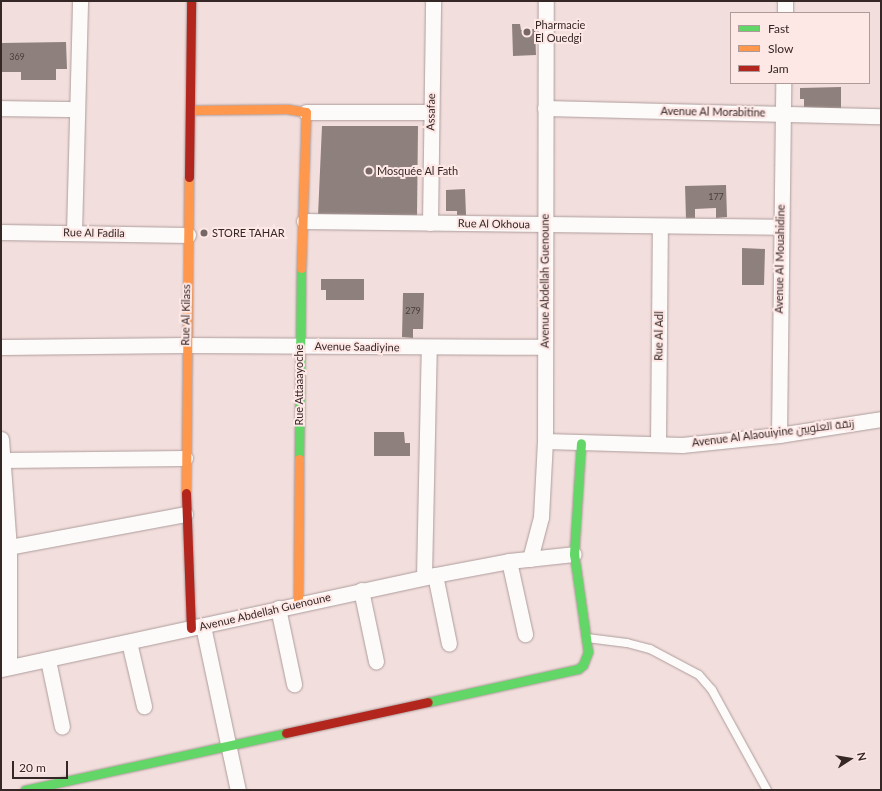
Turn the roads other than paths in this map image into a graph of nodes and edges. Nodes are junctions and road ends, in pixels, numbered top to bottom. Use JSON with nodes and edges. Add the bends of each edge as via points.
{"nodes":[{"id":1,"x":80,"y":1,"type":"edge"},
{"id":2,"x":192,"y":1,"type":"edge"},
{"id":3,"x":433,"y":1,"type":"edge"},
{"id":4,"x":546,"y":1,"type":"edge"},
{"id":5,"x":785,"y":1,"type":"edge"},
{"id":6,"x":785,"y":12,"type":"edge"},
{"id":7,"x":783,"y":84,"type":"edge"},
{"id":8,"x":1,"y":108,"type":"edge"},
{"id":9,"x":546,"y":108,"type":"junction"},
{"id":10,"x":76,"y":109,"type":"junction"},
{"id":11,"x":190,"y":110,"type":"junction"},
{"id":12,"x":306,"y":112,"type":"junction"},
{"id":13,"x":431,"y":112,"type":"junction"},
{"id":14,"x":782,"y":113,"type":"junction"},
{"id":15,"x":881,"y":116,"type":"edge"},
{"id":16,"x":304,"y":221,"type":"junction"},
{"id":17,"x":430,"y":223,"type":"junction"},
{"id":18,"x":545,"y":225,"type":"junction"},
{"id":19,"x":660,"y":227,"type":"junction"},
{"id":20,"x":780,"y":227,"type":"junction"},
{"id":21,"x":1,"y":232,"type":"edge"},
{"id":22,"x":74,"y":233,"type":"junction"},
{"id":23,"x":188,"y":234,"type":"junction"},
{"id":24,"x":186,"y":345,"type":"junction"},
{"id":25,"x":299,"y":346,"type":"junction"},
{"id":26,"x":1,"y":347,"type":"edge"},
{"id":27,"x":429,"y":347,"type":"junction"},
{"id":28,"x":544,"y":347,"type":"junction"},
{"id":29,"x":881,"y":419,"type":"edge"},
{"id":30,"x":778,"y":435,"type":"junction"},
{"id":31,"x":1,"y":439,"type":"edge"},
{"id":32,"x":545,"y":441,"type":"junction"},
{"id":33,"x":581,"y":443,"type":"junction"},
{"id":34,"x":658,"y":444,"type":"junction"},
{"id":35,"x":185,"y":458,"type":"junction"},
{"id":36,"x":3,"y":460,"type":"junction"},
{"id":37,"x":185,"y":514,"type":"junction"},
{"id":38,"x":9,"y":547,"type":"junction"},
{"id":39,"x":574,"y":554,"type":"junction"},
{"id":40,"x":530,"y":558,"type":"junction"},
{"id":41,"x":509,"y":560,"type":"junction"},
{"id":42,"x":430,"y":576,"type":"junction"},
{"id":43,"x":361,"y":590,"type":"junction"},
{"id":44,"x":298,"y":604,"type":"junction"},
{"id":45,"x":278,"y":608,"type":"junction"},
{"id":46,"x":197,"y":627,"type":"junction"},
{"id":47,"x":525,"y":634,"type":"dead end"},
{"id":48,"x":587,"y":638,"type":"junction"},
{"id":49,"x":130,"y":642,"type":"junction"},
{"id":50,"x":449,"y":644,"type":"dead end"},
{"id":51,"x":48,"y":660,"type":"junction"},
{"id":52,"x":376,"y":661,"type":"dead end"},
{"id":53,"x":5,"y":668,"type":"edge"},
{"id":54,"x":294,"y":684,"type":"dead end"},
{"id":55,"x":144,"y":706,"type":"dead end"},
{"id":56,"x":62,"y":727,"type":"dead end"},
{"id":57,"x":229,"y":746,"type":"junction"},
{"id":58,"x":24,"y":790,"type":"edge"},
{"id":59,"x":238,"y":790,"type":"edge"},
{"id":60,"x":767,"y":790,"type":"edge"}],
"edges":[{"from":1,"to":10,"type":"street"},
{"from":2,"to":11,"type":"street","name":"Rue Al Kilass"},
{"from":3,"to":13,"type":"street","name":"Assafae"},
{"from":4,"to":9,"type":"street","name":"Avenue Abdellah Guenoune"},
{"from":5,"to":6,"type":"street"},
{"from":7,"to":14,"type":"street","name":"Avenue Al Mouahidine"},
{"from":8,"to":10,"type":"street"},
{"from":9,"to":14,"type":"street","name":"Avenue Al Morabitine"},
{"from":9,"to":18,"type":"street","name":"Avenue Abdellah Guenoune"},
{"from":10,"to":22,"type":"street"},
{"from":11,"to":12,"type":"street","via":[[287,109]]},
{"from":11,"to":23,"type":"street","name":"Rue Al Kilass"},
{"from":12,"to":13,"type":"street"},
{"from":12,"to":16,"type":"street","name":"Rue Attaaayoche"},
{"from":13,"to":17,"type":"street","name":"Assafae"},
{"from":14,"to":15,"type":"street","name":"Avenue Al Morabitine"},
{"from":14,"to":20,"type":"street","name":"Avenue Al Mouahidine"},
{"from":16,"to":17,"type":"street","name":"Rue Al Okhoua"},
{"from":16,"to":25,"type":"street","name":"Rue Attaaayoche"},
{"from":17,"to":18,"type":"street","name":"Rue Al Okhoua"},
{"from":18,"to":19,"type":"street","name":"Rue Al Okhoua"},
{"from":18,"to":28,"type":"street","name":"Avenue Abdellah Guenoune"},
{"from":19,"to":20,"type":"street","name":"Rue Al Okhoua"},
{"from":19,"to":34,"type":"street","name":"Rue Al Adl"},
{"from":20,"to":30,"type":"street","name":"Avenue Al Mouahidine"},
{"from":21,"to":22,"type":"street","name":"Rue Al Fadila"},
{"from":22,"to":23,"type":"street","name":"Rue Al Fadila"},
{"from":23,"to":24,"type":"street","name":"Rue Al Kilass"},
{"from":24,"to":25,"type":"street","name":"Avenue Saadiyine"},
{"from":24,"to":26,"type":"street","name":"Avenue Saadiyine"},
{"from":24,"to":35,"type":"street","name":"Rue Al Kilass"},
{"from":25,"to":27,"type":"street","name":"Avenue Saadiyine"},
{"from":25,"to":44,"type":"street","name":"Rue Attaaayoche"},
{"from":27,"to":28,"type":"street","name":"Avenue Saadiyine"},
{"from":27,"to":42,"type":"street"},
{"from":28,"to":32,"type":"street","name":"Avenue Abdellah Guenoune"},
{"from":29,"to":30,"type":"street","name":"Avenue Al Alaouiyine زنقة العلويين"},
{"from":30,"to":34,"type":"street","name":"Avenue Al Alaouiyine زنقة العلويين","via":[[716,442]]},
{"from":31,"to":36,"type":"street"},
{"from":32,"to":33,"type":"street","name":"Avenue Al Alaouiyine زنقة العلويين"},
{"from":32,"to":40,"type":"street","name":"Avenue Abdellah Guenoune","via":[[541,517]]},
{"from":33,"to":34,"type":"street","name":"Avenue Al Alaouiyine زنقة العلويين"},
{"from":33,"to":39,"type":"street"},
{"from":35,"to":36,"type":"street"},
{"from":35,"to":37,"type":"street","name":"Rue Al Kilass"},
{"from":36,"to":38,"type":"street"},
{"from":37,"to":38,"type":"street"},
{"from":37,"to":46,"type":"street","name":"Rue Al Kilass"},
{"from":38,"to":53,"type":"street"},
{"from":39,"to":40,"type":"street","name":"Avenue Abdellah Guenoune"},
{"from":39,"to":48,"type":"street"},
{"from":40,"to":41,"type":"street","name":"Avenue Abdellah Guenoune"},
{"from":41,"to":42,"type":"street","name":"Avenue Abdellah Guenoune"},
{"from":41,"to":47,"type":"street"},
{"from":42,"to":43,"type":"street","name":"Avenue Abdellah Guenoune"},
{"from":42,"to":50,"type":"street"},
{"from":43,"to":44,"type":"street","name":"Avenue Abdellah Guenoune"},
{"from":43,"to":52,"type":"street"},
{"from":44,"to":45,"type":"street","name":"Avenue Abdellah Guenoune"},
{"from":45,"to":46,"type":"street","name":"Avenue Abdellah Guenoune"},
{"from":45,"to":54,"type":"street"},
{"from":46,"to":49,"type":"street","name":"Avenue Abdellah Guenoune"},
{"from":46,"to":57,"type":"street"},
{"from":48,"to":57,"type":"street","via":[[586,660],[578,669]]},
{"from":48,"to":60,"type":"lane","via":[[650,649],[698,675],[712,690]]},
{"from":49,"to":51,"type":"street","name":"Avenue Abdellah Guenoune"},
{"from":49,"to":55,"type":"street"},
{"from":51,"to":53,"type":"street","name":"Avenue Abdellah Guenoune"},
{"from":51,"to":56,"type":"street"},
{"from":57,"to":58,"type":"street"},
{"from":57,"to":59,"type":"street"}]}
